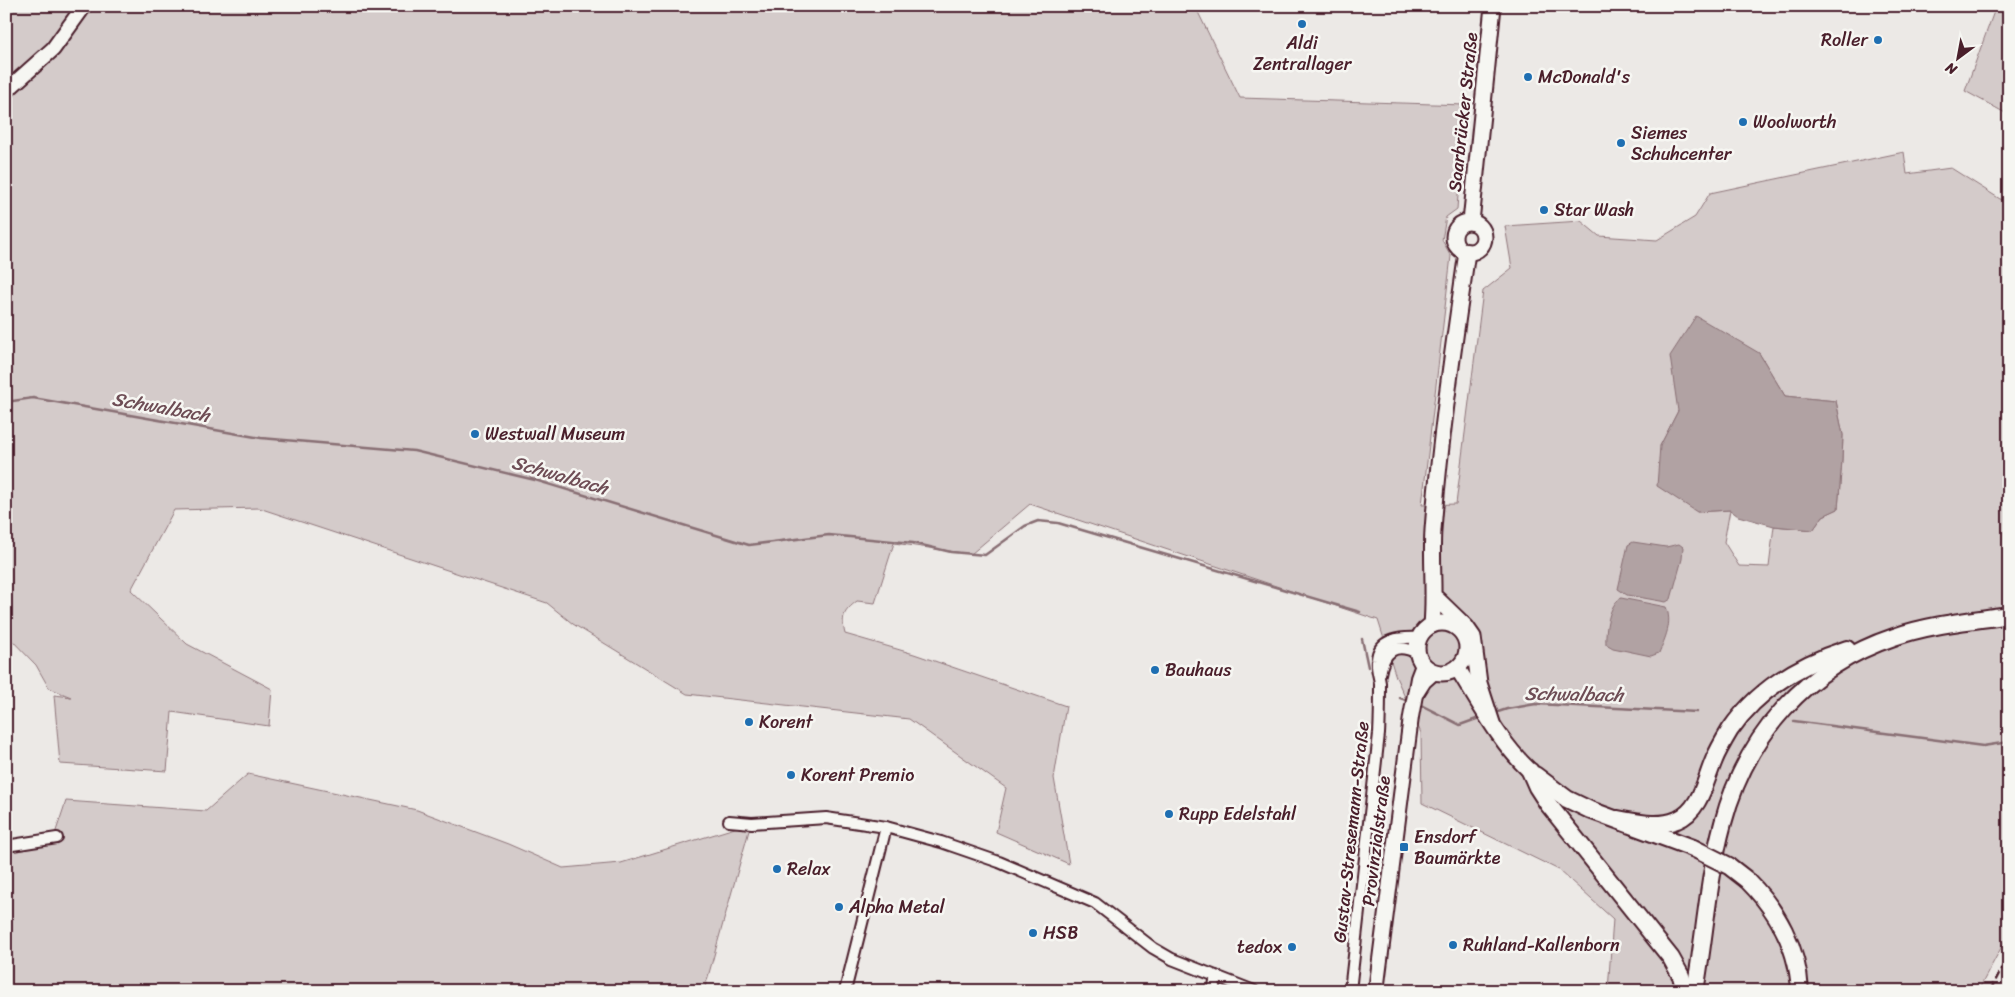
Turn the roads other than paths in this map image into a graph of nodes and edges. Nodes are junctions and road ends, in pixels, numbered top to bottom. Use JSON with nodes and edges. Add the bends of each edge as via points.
{"nodes":[{"id":1,"x":84,"y":6,"type":"edge"},
{"id":2,"x":1493,"y":6,"type":"edge"},
{"id":3,"x":6,"y":91,"type":"edge"},
{"id":4,"x":1471,"y":222,"type":"junction"},
{"id":5,"x":1467,"y":252,"type":"junction"},
{"id":6,"x":1436,"y":596,"type":"junction"},
{"id":7,"x":2009,"y":615,"type":"edge"},
{"id":8,"x":1440,"y":624,"type":"junction"},
{"id":9,"x":1874,"y":644,"type":"junction"},
{"id":10,"x":1423,"y":657,"type":"junction"},
{"id":11,"x":1458,"y":669,"type":"junction"},
{"id":12,"x":1484,"y":705,"type":"junction"},
{"id":13,"x":1530,"y":770,"type":"junction"},
{"id":14,"x":1617,"y":819,"type":"junction"},
{"id":15,"x":729,"y":821,"type":"dead end"},
{"id":16,"x":886,"y":827,"type":"junction"},
{"id":17,"x":57,"y":838,"type":"dead end"},
{"id":18,"x":6,"y":846,"type":"edge"},
{"id":19,"x":1216,"y":976,"type":"junction"},
{"id":20,"x":1693,"y":989,"type":"edge"},
{"id":21,"x":845,"y":991,"type":"edge"},
{"id":22,"x":1213,"y":991,"type":"edge"},
{"id":23,"x":1254,"y":991,"type":"edge"},
{"id":24,"x":1350,"y":991,"type":"edge"},
{"id":25,"x":1376,"y":991,"type":"edge"},
{"id":26,"x":1800,"y":991,"type":"edge"}],
"edges":[{"from":1,"to":3,"type":"main road","via":[[53,49]]},
{"from":2,"to":4,"type":"main road","name":"Saarbrücker Straße"},
{"from":4,"to":5,"type":"main road","via":[[1481,229],[1484,237],[1478,248]]},
{"from":4,"to":5,"type":"main road","via":[[1458,227],[1454,235],[1458,248]]},
{"from":5,"to":6,"type":"main road","via":[[1437,488],[1432,556]]},
{"from":6,"to":8,"type":"main road"},
{"from":6,"to":12,"type":"main road","via":[[1473,637]]},
{"from":7,"to":9,"type":"highway","via":[[1922,629]]},
{"from":8,"to":10,"type":"main road","via":[[1422,633]]},
{"from":8,"to":11,"type":"main road","via":[[1462,632],[1468,647]]},
{"from":9,"to":14,"type":"highway","via":[[1808,664],[1756,700],[1742,714],[1722,744],[1698,801],[1689,813],[1664,824]]},
{"from":9,"to":20,"type":"highway","via":[[1835,665],[1806,686],[1766,728],[1742,769],[1719,837]]},
{"from":10,"to":11,"type":"main road","via":[[1442,674]]},
{"from":10,"to":24,"type":"street","name":"Gustav-Stresemann-Straße","via":[[1397,639],[1383,646],[1377,657],[1379,734]]},
{"from":10,"to":25,"type":"main road","name":"Provinzialstraße","via":[[1411,717]]},
{"from":11,"to":12,"type":"main road"},
{"from":12,"to":13,"type":"main road","via":[[1495,727]]},
{"from":13,"to":14,"type":"highway","via":[[1567,798]]},
{"from":13,"to":20,"type":"highway","via":[[1548,804]]},
{"from":14,"to":26,"type":"highway","bridge":true,"via":[[1693,848],[1729,866],[1747,880],[1776,915],[1788,938],[1796,960]]},
{"from":15,"to":16,"type":"street","via":[[752,823],[826,818]]},
{"from":16,"to":19,"type":"street","via":[[999,862],[1095,903],[1153,948]]},
{"from":16,"to":21,"type":"street"},
{"from":17,"to":18,"type":"street"},
{"from":19,"to":22,"type":"street"},
{"from":19,"to":23,"type":"street"}]}
